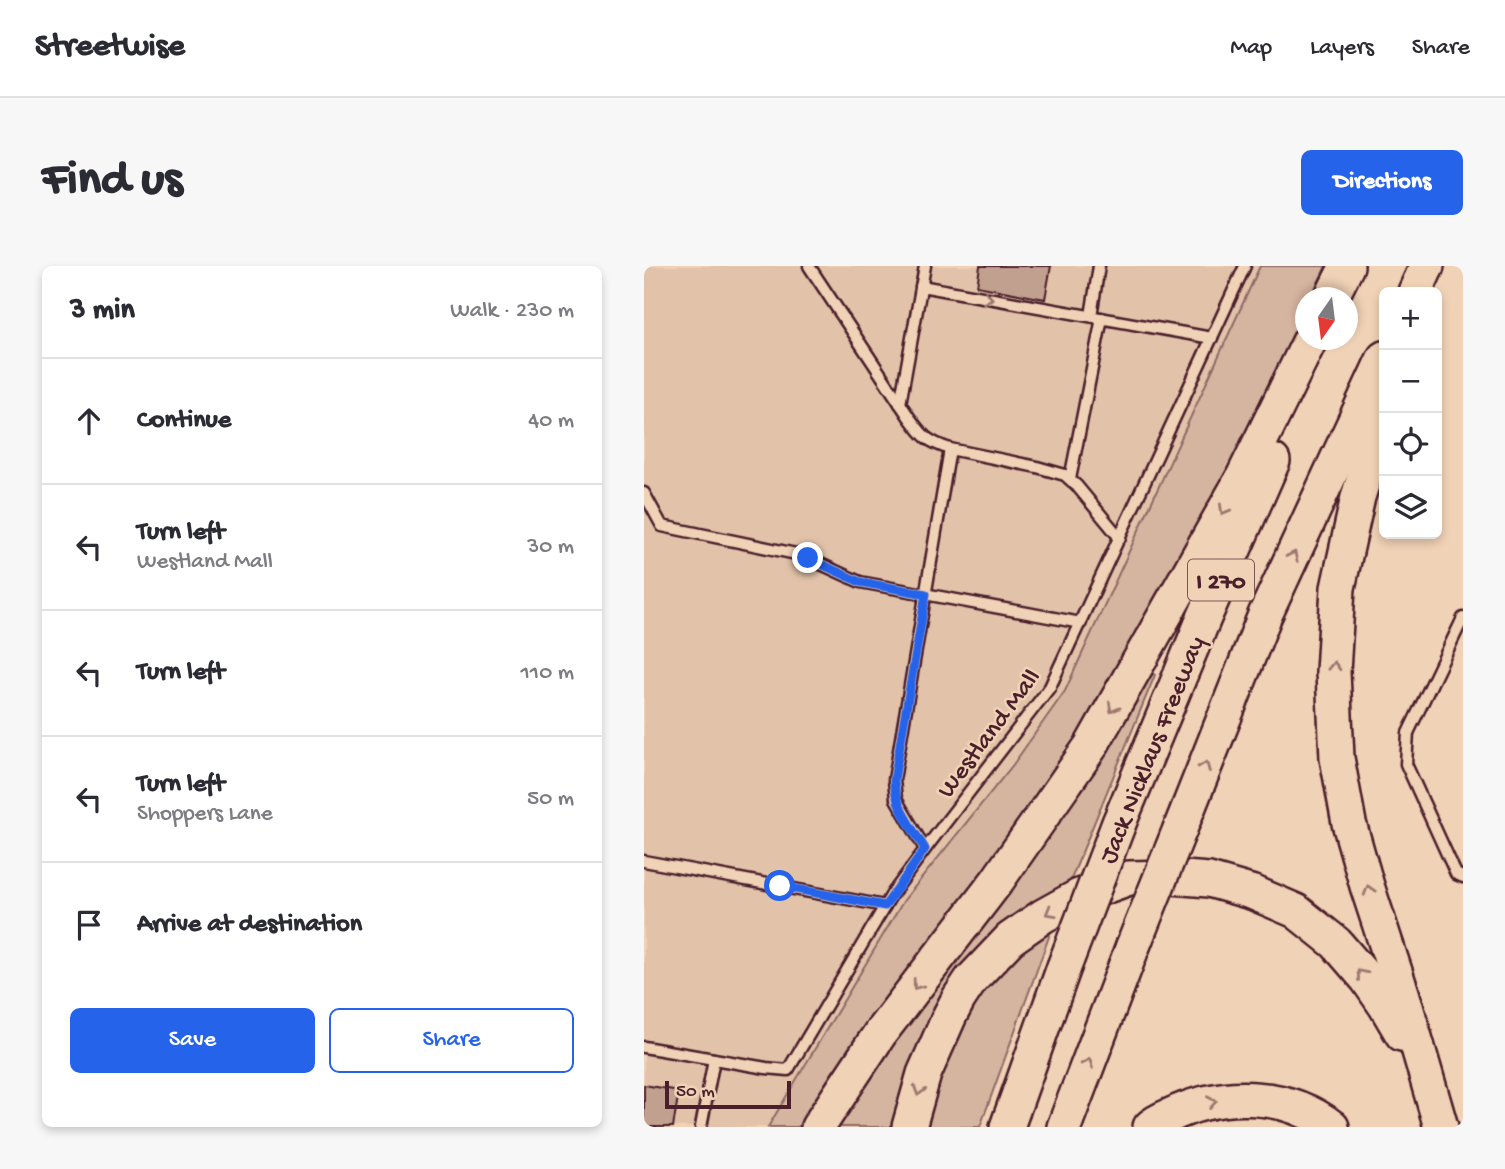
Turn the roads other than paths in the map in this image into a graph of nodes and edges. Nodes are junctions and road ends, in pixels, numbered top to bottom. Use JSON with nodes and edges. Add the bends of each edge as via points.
{"nodes":[{"id":1,"x":809,"y":266,"type":"edge"},
{"id":2,"x":925,"y":266,"type":"edge"},
{"id":3,"x":1098,"y":266,"type":"edge"},
{"id":4,"x":1245,"y":266,"type":"edge"},
{"id":5,"x":1347,"y":266,"type":"edge"},
{"id":6,"x":1357,"y":266,"type":"edge"},
{"id":7,"x":1427,"y":266,"type":"edge"},
{"id":8,"x":1448,"y":266,"type":"edge"},
{"id":9,"x":921,"y":286,"type":"junction"},
{"id":10,"x":1336,"y":287,"type":"edge"},
{"id":11,"x":1348,"y":287,"type":"edge"},
{"id":12,"x":1417,"y":287,"type":"edge"},
{"id":13,"x":1439,"y":287,"type":"edge"},
{"id":14,"x":1091,"y":316,"type":"junction"},
{"id":15,"x":1102,"y":318,"type":"junction"},
{"id":16,"x":1212,"y":338,"type":"junction"},
{"id":17,"x":1305,"y":350,"type":"edge"},
{"id":18,"x":1322,"y":350,"type":"edge"},
{"id":19,"x":1379,"y":369,"type":"edge"},
{"id":20,"x":900,"y":404,"type":"junction"},
{"id":21,"x":1379,"y":431,"type":"edge"},
{"id":22,"x":950,"y":449,"type":"junction"},
{"id":23,"x":1070,"y":479,"type":"junction"},
{"id":24,"x":644,"y":493,"type":"edge"},
{"id":25,"x":1120,"y":538,"type":"junction"},
{"id":26,"x":926,"y":594,"type":"junction"},
{"id":27,"x":1463,"y":618,"type":"edge"},
{"id":28,"x":1080,"y":623,"type":"junction"},
{"id":29,"x":925,"y":849,"type":"junction"},
{"id":30,"x":644,"y":861,"type":"edge"},
{"id":31,"x":1463,"y":877,"type":"edge"},
{"id":32,"x":885,"y":906,"type":"junction"},
{"id":33,"x":644,"y":1047,"type":"edge"},
{"id":34,"x":714,"y":1059,"type":"junction"},
{"id":35,"x":1425,"y":1072,"type":"junction"},
{"id":36,"x":701,"y":1127,"type":"edge"},
{"id":37,"x":818,"y":1127,"type":"edge"},
{"id":38,"x":909,"y":1127,"type":"edge"},
{"id":39,"x":1007,"y":1127,"type":"edge"},
{"id":40,"x":1064,"y":1127,"type":"edge"},
{"id":41,"x":1150,"y":1127,"type":"edge"},
{"id":42,"x":1332,"y":1127,"type":"edge"},
{"id":43,"x":1441,"y":1127,"type":"edge"}],
"edges":[{"from":1,"to":20,"type":"lane"},
{"from":2,"to":9,"type":"lane"},
{"from":3,"to":14,"type":"lane"},
{"from":4,"to":16,"type":"lane","name":"Westland Mall"},
{"from":5,"to":10,"type":"highway"},
{"from":6,"to":11,"type":"highway"},
{"from":7,"to":12,"type":"highway"},
{"from":8,"to":13,"type":"highway"},
{"from":9,"to":14,"type":"lane","one_way":true},
{"from":9,"to":20,"type":"lane"},
{"from":14,"to":15,"type":"lane"},
{"from":15,"to":16,"type":"lane"},
{"from":15,"to":23,"type":"lane"},
{"from":16,"to":25,"type":"lane","name":"Westland Mall"},
{"from":17,"to":37,"type":"highway","one_way":true,"via":[[1242,479],[1091,746],[997,881],[881,1032]]},
{"from":18,"to":39,"type":"highway","name":"Jack Nicklaus Freeway","number":"I 270","bridge":true,"via":[[1119,822]]},
{"from":40,"to":19,"type":"highway","number":"I 270","one_way":true,"bridge":true,"via":[[1265,615]]},
{"from":20,"to":22,"type":"lane","via":[[924,437]]},
{"from":35,"to":21,"type":"highway","one_way":true,"via":[[1349,823],[1337,758],[1333,672],[1338,588],[1358,497]]},
{"from":22,"to":23,"type":"lane"},
{"from":22,"to":26,"type":"lane"},
{"from":23,"to":25,"type":"lane"},
{"from":24,"to":26,"type":"lane","via":[[662,526],[801,555],[860,582]]},
{"from":25,"to":28,"type":"lane","name":"Westland Mall"},
{"from":26,"to":28,"type":"lane"},
{"from":26,"to":29,"type":"lane","via":[[894,780],[896,799]]},
{"from":27,"to":31,"type":"lane","via":[[1408,733],[1406,764],[1457,874]]},
{"from":28,"to":29,"type":"lane","name":"Westland Mall","via":[[1050,687]]},
{"from":29,"to":32,"type":"lane","name":"Westland Mall"},
{"from":30,"to":32,"type":"lane"},
{"from":32,"to":34,"type":"lane","name":"Westland Mall","via":[[788,1070]]},
{"from":33,"to":34,"type":"lane","name":"Westland Mall"},
{"from":34,"to":36,"type":"lane"},
{"from":35,"to":38,"type":"highway","one_way":true,"via":[[1367,979],[1336,943],[1296,911],[1254,892],[1209,880],[1129,878],[1079,896],[1043,916],[1010,939],[971,980],[925,1074]]},
{"from":35,"to":43,"type":"highway"},
{"from":41,"to":42,"type":"highway","one_way":true,"via":[[1203,1103],[1247,1098],[1278,1102]]}]}
